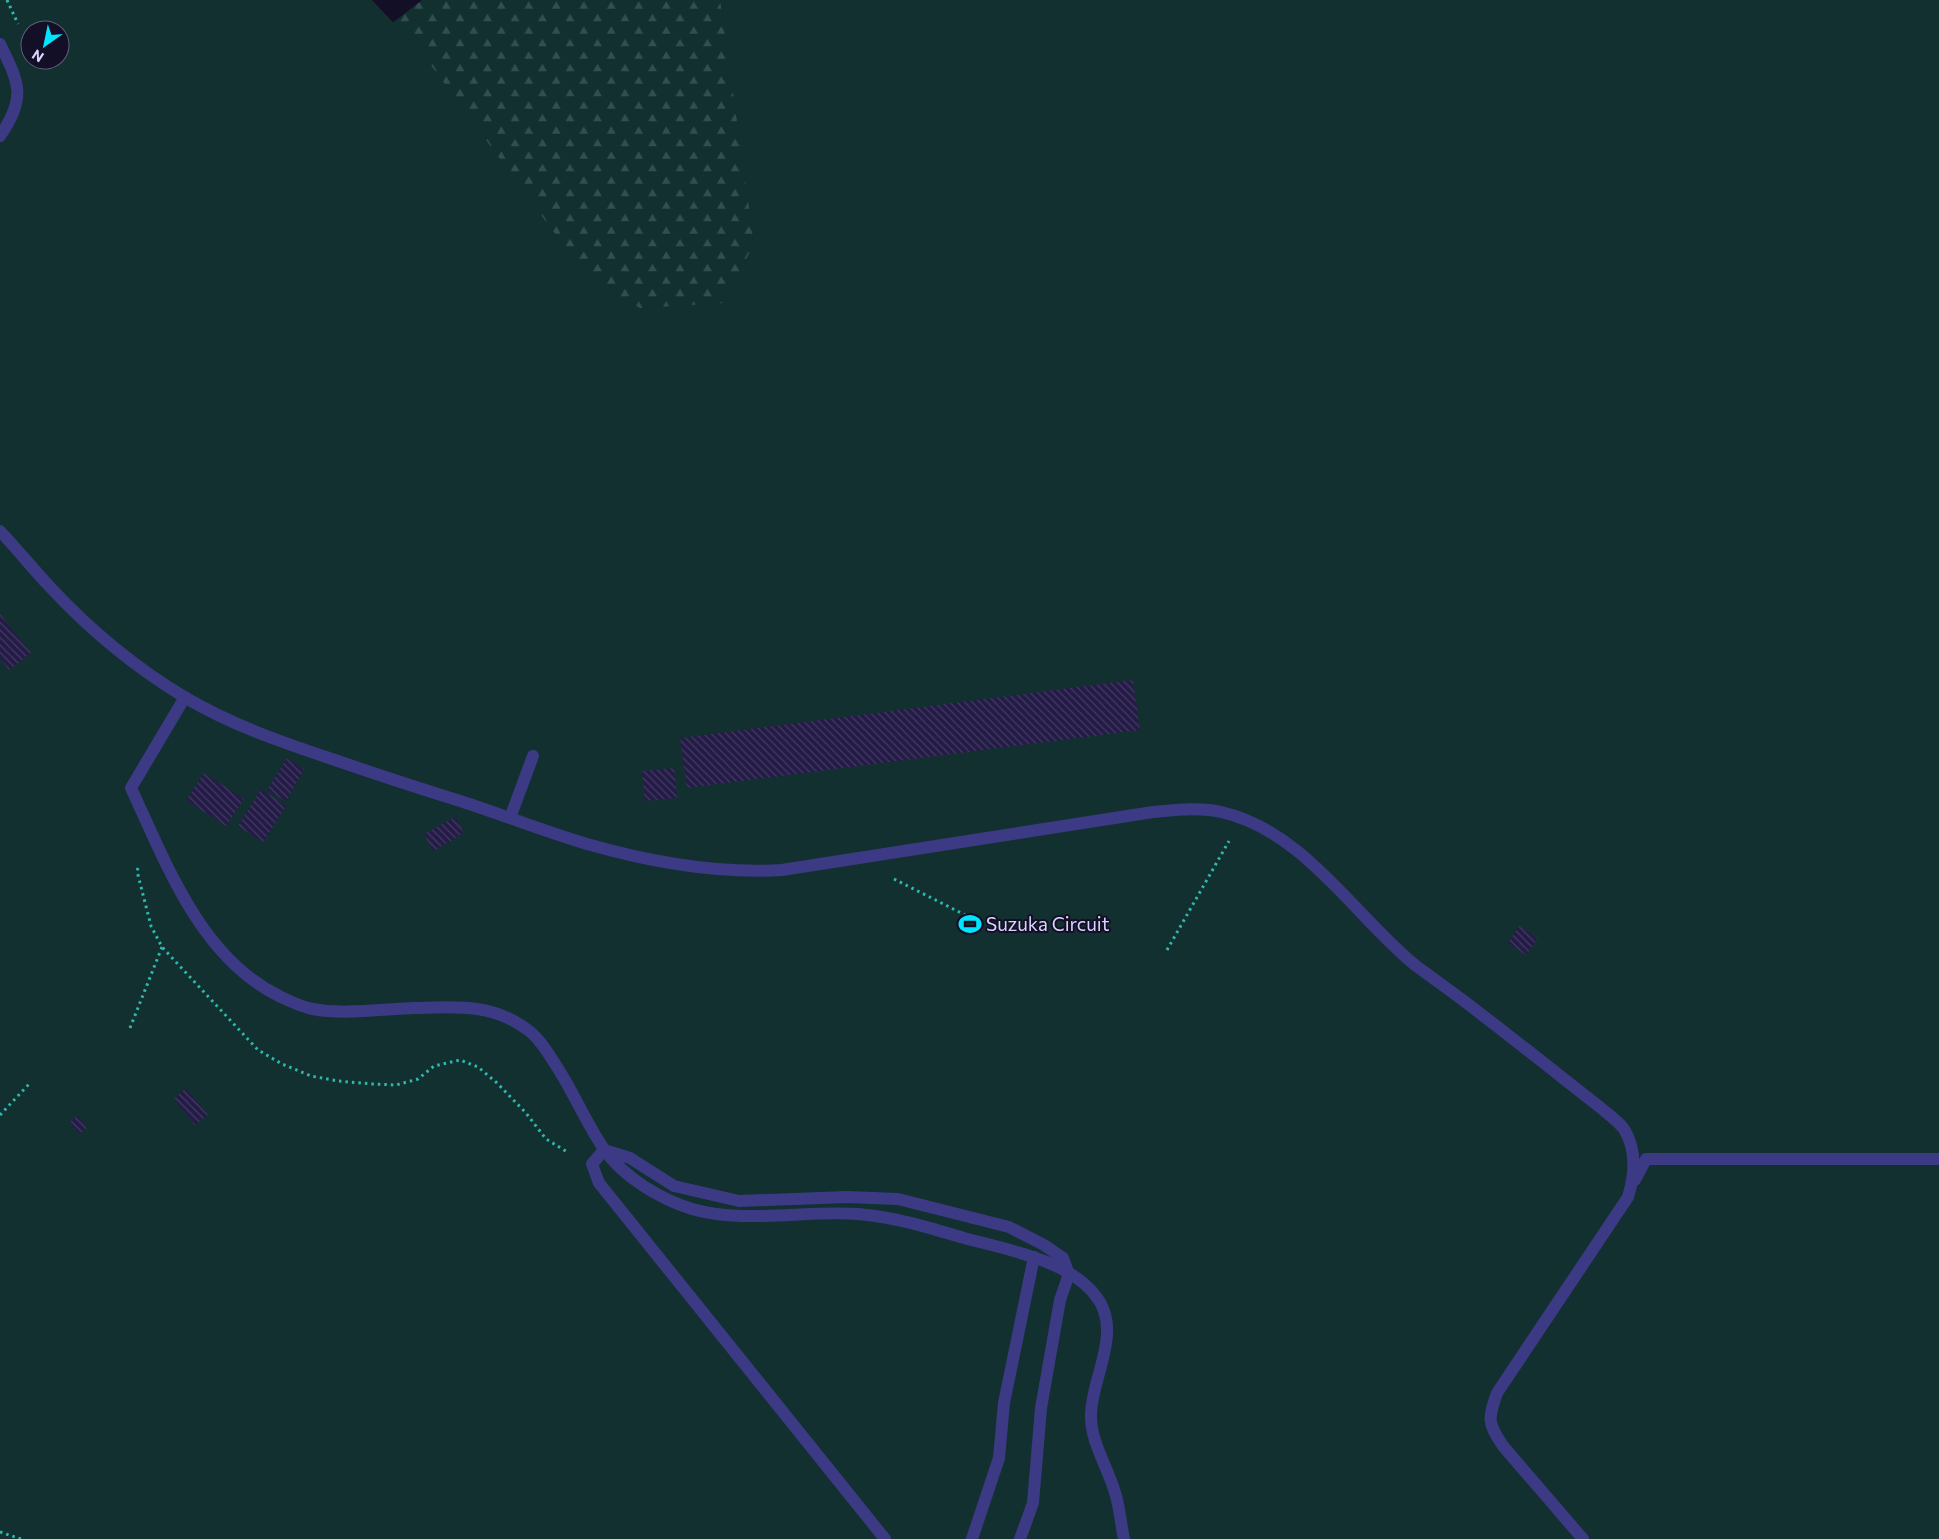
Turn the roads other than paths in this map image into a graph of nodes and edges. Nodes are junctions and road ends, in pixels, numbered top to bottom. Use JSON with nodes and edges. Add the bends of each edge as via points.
{"nodes":[{"id":1,"x":0,"y":44,"type":"edge"},
{"id":2,"x":0,"y":136,"type":"edge"},
{"id":3,"x":0,"y":531,"type":"edge"},
{"id":4,"x":185,"y":697,"type":"junction"},
{"id":5,"x":533,"y":756,"type":"dead end"},
{"id":6,"x":510,"y":818,"type":"junction"},
{"id":7,"x":604,"y":1150,"type":"junction"},
{"id":8,"x":1939,"y":1158,"type":"edge"},
{"id":9,"x":1631,"y":1188,"type":"junction"},
{"id":10,"x":1034,"y":1257,"type":"junction"},
{"id":11,"x":1070,"y":1274,"type":"junction"},
{"id":12,"x":885,"y":1539,"type":"edge"},
{"id":13,"x":972,"y":1539,"type":"edge"},
{"id":14,"x":1020,"y":1539,"type":"edge"},
{"id":15,"x":1124,"y":1539,"type":"edge"},
{"id":16,"x":1583,"y":1539,"type":"edge"}],
"edges":[{"from":1,"to":2,"type":"lane","via":[[18,84],[18,99],[14,114]]},
{"from":3,"to":4,"type":"lane","via":[[76,612],[137,665]]},
{"from":4,"to":6,"type":"lane","via":[[250,731]]},
{"from":4,"to":7,"type":"lane","via":[[131,788],[174,882],[231,962],[270,991],[314,1010],[456,1007],[482,1008],[505,1016],[528,1029],[545,1049]]},
{"from":5,"to":6,"type":"lane"},
{"from":6,"to":9,"type":"lane","via":[[633,856],[748,872],[816,866],[1153,812],[1192,809],[1221,812],[1275,836],[1298,852],[1414,964],[1601,1108],[1623,1129],[1632,1150],[1634,1174]]},
{"from":7,"to":10,"type":"lane","via":[[632,1178],[666,1199],[693,1209],[720,1214],[858,1214],[914,1224]]},
{"from":7,"to":11,"type":"lane","via":[[630,1158],[674,1186],[739,1201],[847,1197],[898,1199],[1009,1227],[1063,1258]]},
{"from":7,"to":12,"type":"lane","via":[[592,1164],[599,1184]]},
{"from":8,"to":9,"type":"lane","via":[[1646,1159]]},
{"from":9,"to":16,"type":"lane","via":[[1616,1216],[1497,1393],[1490,1415],[1492,1429],[1503,1446]]},
{"from":10,"to":11,"type":"lane"},
{"from":10,"to":13,"type":"lane","via":[[1004,1403],[999,1458]]},
{"from":11,"to":14,"type":"lane","via":[[1060,1300],[1042,1408],[1033,1503]]},
{"from":11,"to":15,"type":"lane","via":[[1094,1292],[1105,1315],[1106,1347],[1093,1398],[1092,1431],[1116,1496]]}]}
